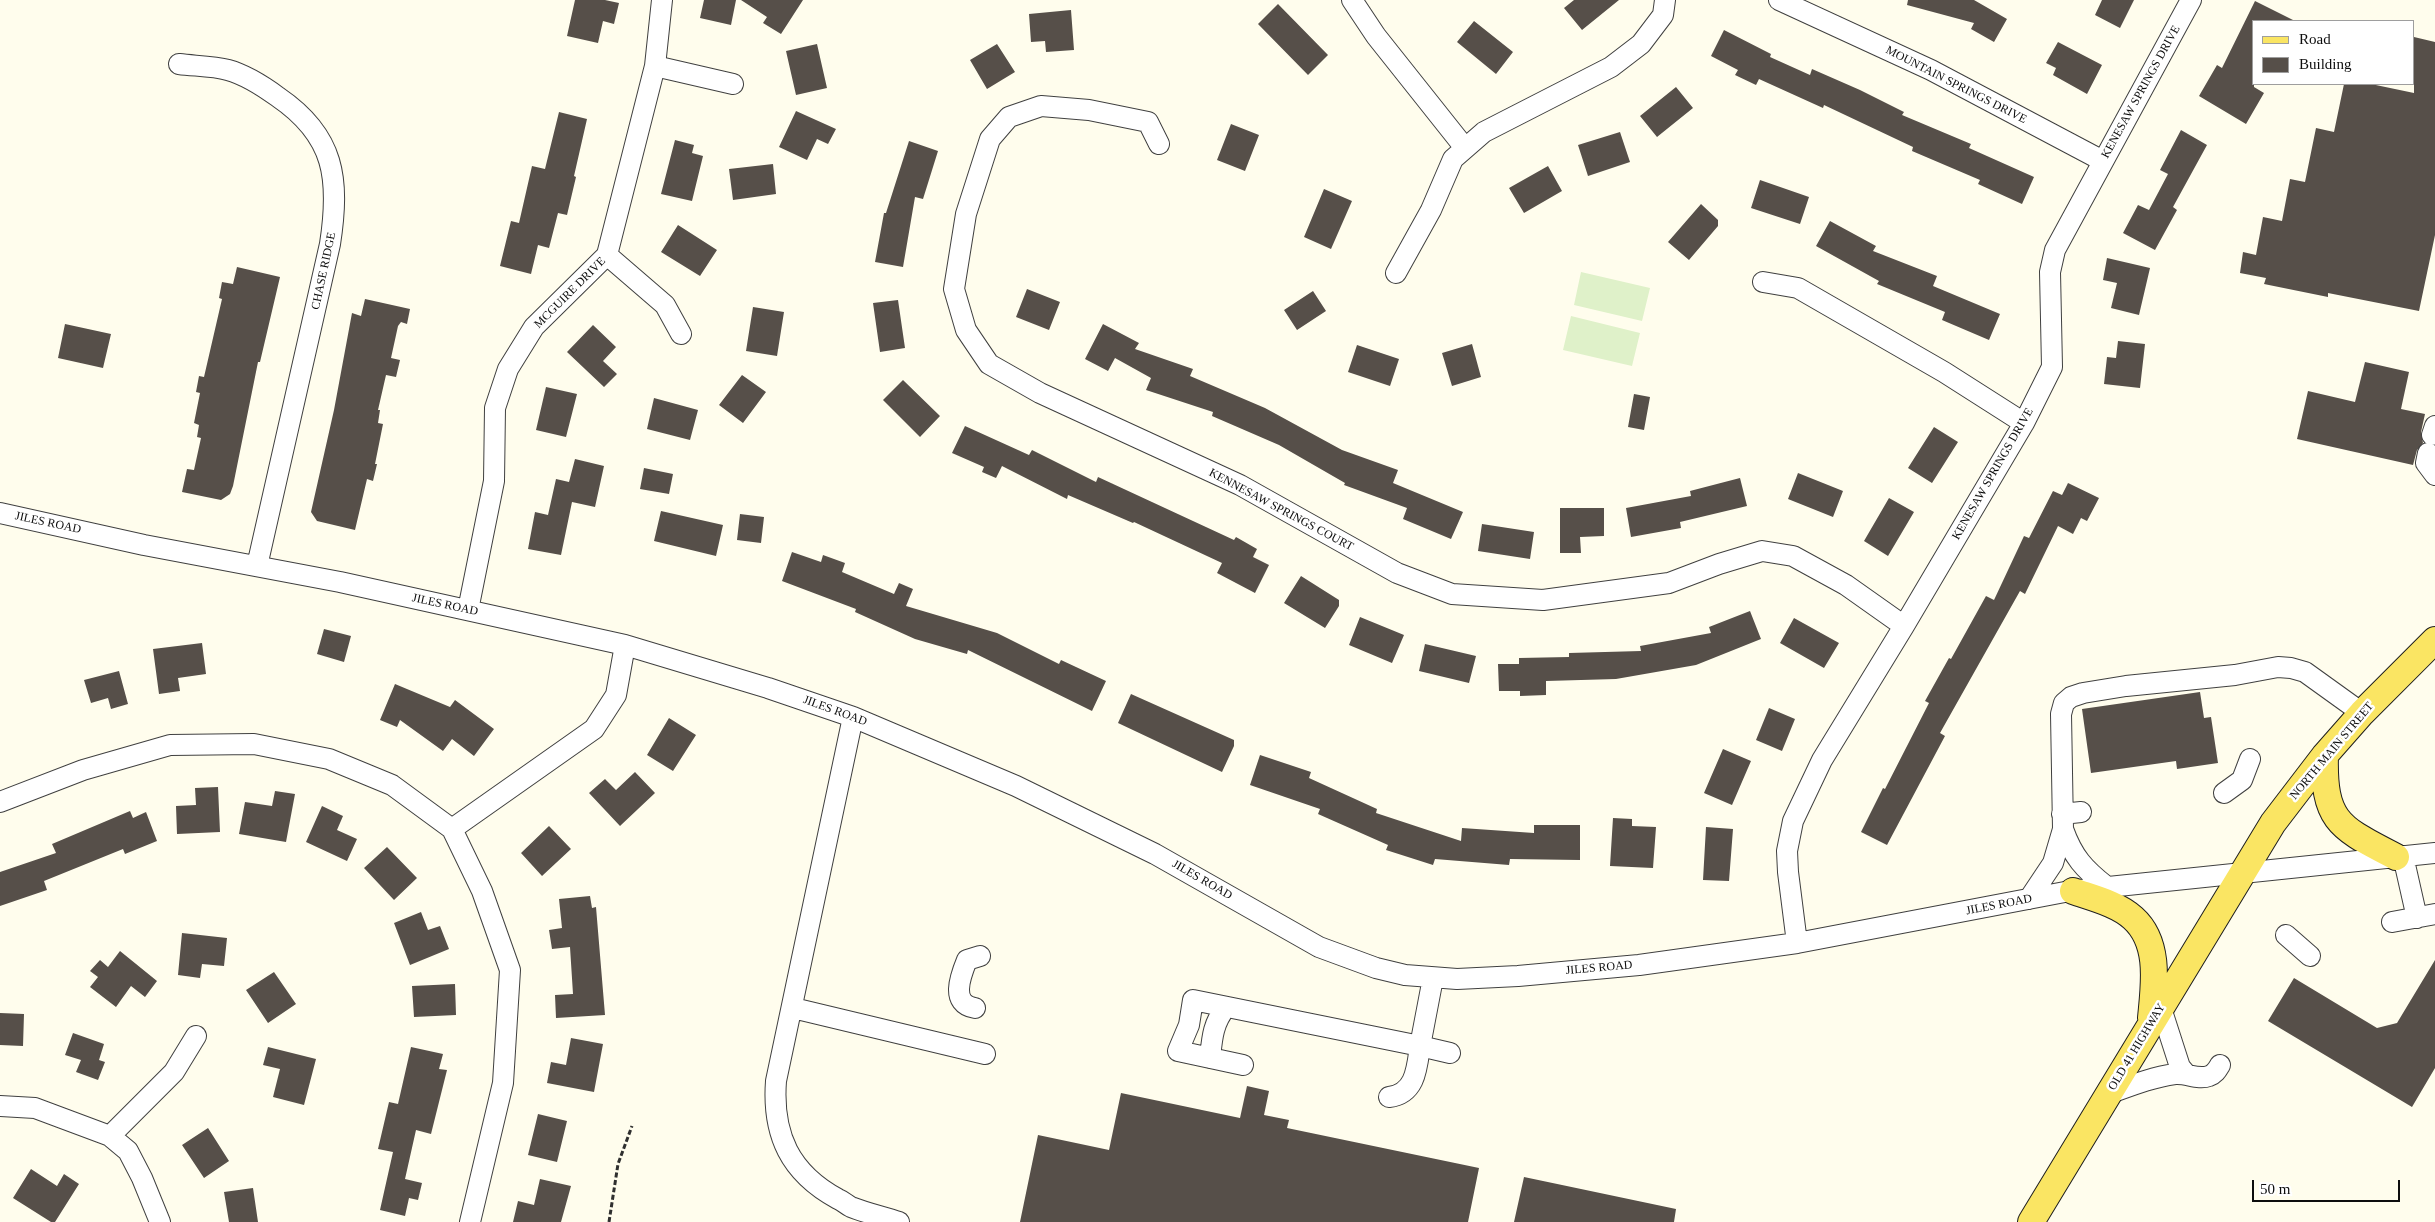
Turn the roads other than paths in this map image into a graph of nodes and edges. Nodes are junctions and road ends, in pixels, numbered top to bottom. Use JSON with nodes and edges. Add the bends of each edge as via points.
{"nodes":[{"id":1,"x":662,"y":0,"type":"edge"},
{"id":2,"x":1352,"y":0,"type":"edge"},
{"id":3,"x":1665,"y":0,"type":"edge"},
{"id":4,"x":1779,"y":0,"type":"edge"},
{"id":5,"x":2191,"y":0,"type":"edge"},
{"id":6,"x":179,"y":64,"type":"dead end"},
{"id":7,"x":655,"y":66,"type":"junction"},
{"id":8,"x":733,"y":84,"type":"dead end"},
{"id":9,"x":1159,"y":144,"type":"dead end"},
{"id":10,"x":1465,"y":148,"type":"junction"},
{"id":11,"x":2103,"y":161,"type":"junction"},
{"id":12,"x":607,"y":255,"type":"junction"},
{"id":13,"x":1396,"y":273,"type":"dead end"},
{"id":14,"x":1763,"y":282,"type":"dead end"},
{"id":15,"x":681,"y":334,"type":"dead end"},
{"id":16,"x":2024,"y":423,"type":"junction"},
{"id":17,"x":2432,"y":438,"type":"edge"},
{"id":18,"x":2435,"y":475,"type":"edge"},
{"id":19,"x":0,"y":513,"type":"edge"},
{"id":20,"x":257,"y":566,"type":"junction"},
{"id":21,"x":468,"y":610,"type":"junction"},
{"id":22,"x":1904,"y":626,"type":"junction"},
{"id":23,"x":2435,"y":640,"type":"edge"},
{"id":24,"x":625,"y":645,"type":"junction"},
{"id":25,"x":2362,"y":713,"type":"junction"},
{"id":26,"x":853,"y":717,"type":"junction"},
{"id":27,"x":2325,"y":756,"type":"junction"},
{"id":28,"x":2250,"y":759,"type":"dead end"},
{"id":29,"x":2224,"y":793,"type":"dead end"},
{"id":30,"x":0,"y":802,"type":"edge"},
{"id":31,"x":2069,"y":818,"type":"junction"},
{"id":32,"x":452,"y":829,"type":"junction"},
{"id":33,"x":2435,"y":853,"type":"edge"},
{"id":34,"x":2400,"y":857,"type":"junction"},
{"id":35,"x":2243,"y":873,"type":"junction"},
{"id":36,"x":2107,"y":887,"type":"junction"},
{"id":37,"x":2073,"y":891,"type":"junction"},
{"id":38,"x":2029,"y":899,"type":"junction"},
{"id":39,"x":2426,"y":916,"type":"edge"},
{"id":40,"x":2392,"y":922,"type":"dead end"},
{"id":41,"x":2286,"y":935,"type":"dead end"},
{"id":42,"x":1797,"y":943,"type":"junction"},
{"id":43,"x":980,"y":956,"type":"dead end"},
{"id":44,"x":2310,"y":956,"type":"dead end"},
{"id":45,"x":1433,"y":978,"type":"junction"},
{"id":46,"x":1226,"y":1007,"type":"junction"},
{"id":47,"x":793,"y":1008,"type":"junction"},
{"id":48,"x":976,"y":1008,"type":"dead end"},
{"id":49,"x":2155,"y":1017,"type":"junction"},
{"id":50,"x":196,"y":1036,"type":"dead end"},
{"id":51,"x":1420,"y":1046,"type":"junction"},
{"id":52,"x":1450,"y":1052,"type":"dead end"},
{"id":53,"x":986,"y":1054,"type":"dead end"},
{"id":54,"x":1210,"y":1058,"type":"junction"},
{"id":55,"x":1243,"y":1065,"type":"dead end"},
{"id":56,"x":2220,"y":1065,"type":"dead end"},
{"id":57,"x":2186,"y":1074,"type":"junction"},
{"id":58,"x":2108,"y":1094,"type":"junction"},
{"id":59,"x":1389,"y":1097,"type":"dead end"},
{"id":60,"x":0,"y":1106,"type":"edge"},
{"id":61,"x":110,"y":1136,"type":"junction"},
{"id":62,"x":160,"y":1222,"type":"edge"},
{"id":63,"x":470,"y":1222,"type":"edge"},
{"id":64,"x":899,"y":1222,"type":"edge"},
{"id":65,"x":2031,"y":1222,"type":"edge"}],
"edges":[{"from":1,"to":7,"type":"street","name":"MCGUIRE DRIVE"},
{"from":2,"to":10,"type":"street","via":[[1376,36]]},
{"from":3,"to":10,"type":"street","via":[[1663,15],[1641,44],[1611,67],[1484,132]]},
{"from":4,"to":11,"type":"street","name":"MOUNTAIN SPRINGS DRIVE","via":[[1931,70]]},
{"from":5,"to":11,"type":"street","name":"KENESAW SPRINGS DRIVE"},
{"from":6,"to":20,"type":"street","name":"CHASE RIDGE","via":[[228,70],[258,82],[298,110],[314,130],[329,158],[335,185],[330,244]]},
{"from":7,"to":8,"type":"street"},
{"from":7,"to":12,"type":"street","name":"MCGUIRE DRIVE"},
{"from":9,"to":22,"type":"street","name":"KENNESAW SPRINGS COURT","via":[[1148,122],[1089,110],[1042,106],[1009,116],[990,139],[966,214],[954,289],[966,330],[989,364],[1040,393],[1240,485],[1397,573],[1452,594],[1544,600],[1669,583],[1762,551],[1793,556],[1846,585]]},
{"from":10,"to":13,"type":"street","via":[[1453,159],[1432,210]]},
{"from":11,"to":16,"type":"street","name":"KENESAW SPRINGS DRIVE","via":[[2054,250],[2050,272],[2052,367]]},
{"from":12,"to":15,"type":"street","via":[[665,305]]},
{"from":12,"to":21,"type":"street","name":"MCGUIRE DRIVE","via":[[534,327],[508,370],[495,408],[494,480]]},
{"from":14,"to":16,"type":"street","via":[[1798,288],[1944,372]]},
{"from":16,"to":22,"type":"street","name":"KENESAW SPRINGS DRIVE"},
{"from":17,"to":18,"type":"street","via":[[2426,463]]},
{"from":19,"to":20,"type":"street","name":"JILES ROAD"},
{"from":20,"to":21,"type":"street","name":"JILES ROAD"},
{"from":21,"to":24,"type":"street","name":"JILES ROAD"},
{"from":22,"to":42,"type":"street","name":"KENESAW SPRINGS DRIVE","via":[[1822,760],[1793,821],[1788,872]]},
{"from":23,"to":25,"type":"main road","name":"NORTH MAIN STREET"},
{"from":24,"to":26,"type":"street","name":"JILES ROAD"},
{"from":24,"to":32,"type":"street","via":[[616,696],[594,729]]},
{"from":25,"to":27,"type":"main road","name":"NORTH MAIN STREET"},
{"from":25,"to":31,"type":"street","via":[[2305,672],[2278,667],[2237,684],[2212,678],[2126,686],[2071,697],[2064,703],[2062,714]]},
{"from":26,"to":45,"type":"street","name":"JILES ROAD","via":[[1090,821],[1156,854],[1319,947],[1376,968]]},
{"from":26,"to":47,"type":"street"},
{"from":27,"to":34,"type":"main road","via":[[2325,792],[2333,814],[2349,831]]},
{"from":27,"to":35,"type":"main road","name":"NORTH MAIN STREET","via":[[2273,823]]},
{"from":28,"to":29,"type":"street","via":[[2242,780]]},
{"from":30,"to":32,"type":"street","via":[[83,770],[170,745],[254,744],[328,759],[392,785]]},
{"from":31,"to":36,"type":"street","via":[[2069,846],[2080,865]]},
{"from":31,"to":38,"type":"street","via":[[2053,863]]},
{"from":32,"to":63,"type":"street","via":[[482,891],[510,970],[503,1083]]},
{"from":33,"to":34,"type":"street","name":"JILES ROAD"},
{"from":34,"to":35,"type":"street","name":"JILES ROAD"},
{"from":34,"to":39,"type":"street"},
{"from":35,"to":36,"type":"street","name":"JILES ROAD"},
{"from":35,"to":49,"type":"main road","name":"OLD 41 HIGHWAY"},
{"from":36,"to":37,"type":"street","name":"JILES ROAD"},
{"from":37,"to":38,"type":"street","name":"JILES ROAD"},
{"from":37,"to":49,"type":"main road","via":[[2122,910],[2134,918],[2145,932],[2155,974]]},
{"from":38,"to":42,"type":"street","name":"JILES ROAD"},
{"from":39,"to":40,"type":"street"},
{"from":41,"to":44,"type":"street"},
{"from":42,"to":45,"type":"street","name":"JILES ROAD","via":[[1639,965],[1518,976]]},
{"from":43,"to":48,"type":"street","via":[[967,960],[959,992],[962,1003]]},
{"from":45,"to":51,"type":"street"},
{"from":46,"to":51,"type":"street"},
{"from":46,"to":54,"type":"street","via":[[1213,1031]]},
{"from":46,"to":54,"type":"street","via":[[1193,1000],[1189,1025],[1178,1051]]},
{"from":47,"to":53,"type":"street"},
{"from":47,"to":64,"type":"street","via":[[774,1102],[776,1120],[791,1159],[818,1188],[851,1207]]},
{"from":49,"to":57,"type":"street"},
{"from":49,"to":58,"type":"main road","name":"OLD 41 HIGHWAY"},
{"from":50,"to":61,"type":"street","via":[[174,1072]]},
{"from":51,"to":52,"type":"street"},
{"from":51,"to":59,"type":"street","via":[[1411,1085],[1400,1095]]},
{"from":54,"to":55,"type":"street"},
{"from":56,"to":57,"type":"street","via":[[2216,1072],[2203,1078]]},
{"from":57,"to":58,"type":"street","via":[[2140,1082]]},
{"from":58,"to":65,"type":"main road","name":"OLD 41 HIGHWAY"},
{"from":60,"to":61,"type":"street","via":[[35,1108]]},
{"from":61,"to":62,"type":"street","via":[[128,1151]]}]}
